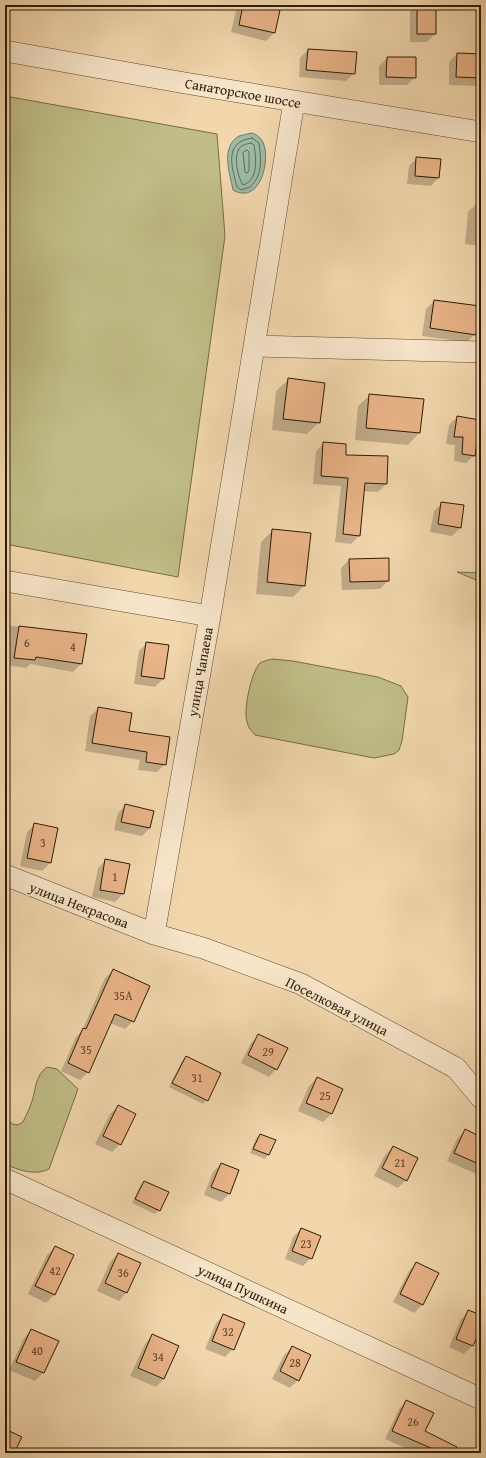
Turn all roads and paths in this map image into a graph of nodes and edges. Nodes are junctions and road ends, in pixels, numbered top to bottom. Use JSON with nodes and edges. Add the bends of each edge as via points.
{"nodes":[{"id":1,"x":5,"y":51,"type":"edge"},
{"id":2,"x":294,"y":102,"type":"junction"},
{"id":3,"x":481,"y":132,"type":"edge"},
{"id":4,"x":255,"y":346,"type":"junction"},
{"id":5,"x":481,"y":352,"type":"edge"},
{"id":6,"x":5,"y":581,"type":"edge"},
{"id":7,"x":210,"y":616,"type":"junction"},
{"id":8,"x":5,"y":876,"type":"edge"},
{"id":9,"x":154,"y":934,"type":"junction"},
{"id":10,"x":481,"y":1098,"type":"edge"},
{"id":11,"x":5,"y":1179,"type":"edge"},
{"id":12,"x":481,"y":1399,"type":"edge"}],
"edges":[{"from":1,"to":2,"type":"street","name":"Санаторское шоссе"},
{"from":2,"to":3,"type":"street","name":"Санаторское шоссе"},
{"from":2,"to":4,"type":"street"},
{"from":4,"to":5,"type":"street"},
{"from":4,"to":7,"type":"street"},
{"from":6,"to":7,"type":"street","name":"улица Чапаева"},
{"from":7,"to":9,"type":"street","name":"улица Чапаева"},
{"from":8,"to":9,"type":"street","name":"улица Некрасова"},
{"from":9,"to":10,"type":"street","name":"Поселковая улица","via":[[203,948],[301,984],[456,1068]]},
{"from":11,"to":12,"type":"street","name":"улица Пушкина"}]}
